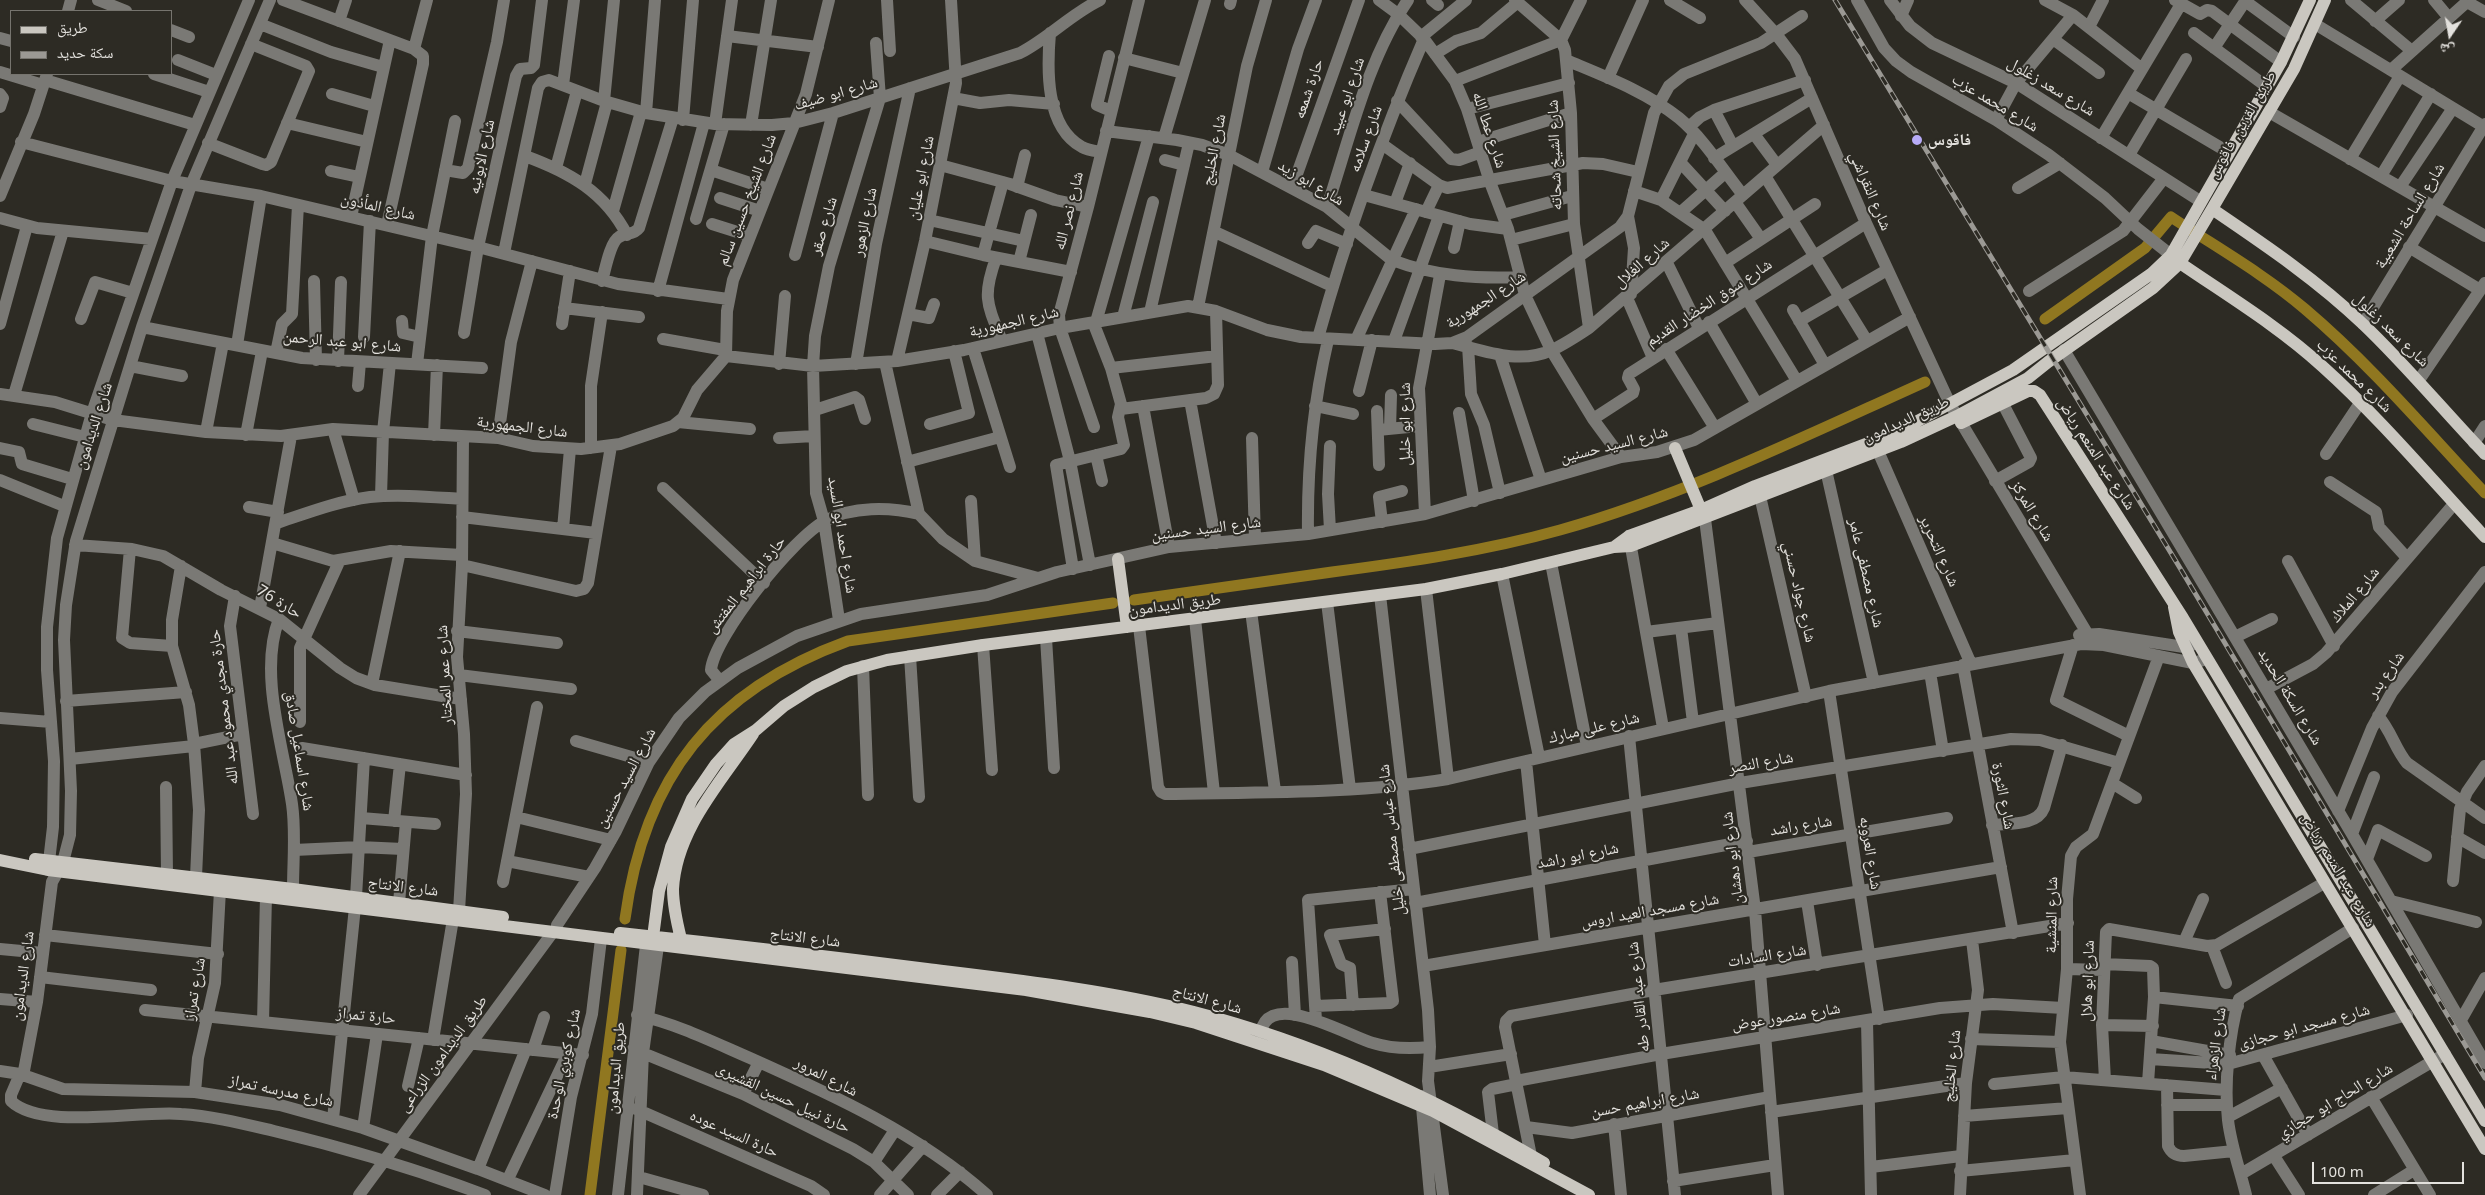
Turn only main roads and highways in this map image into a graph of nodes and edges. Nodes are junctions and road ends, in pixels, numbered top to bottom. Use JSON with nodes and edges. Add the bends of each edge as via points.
{"nodes":[{"id":1,"x":2310,"y":0,"type":"edge"},
{"id":2,"x":2325,"y":0,"type":"edge"},
{"id":3,"x":2212,"y":209,"type":"junction"},
{"id":4,"x":2175,"y":253,"type":"junction"},
{"id":5,"x":2108,"y":303,"type":"junction"},
{"id":6,"x":2116,"y":314,"type":"junction"},
{"id":7,"x":1959,"y":420,"type":"junction"},
{"id":8,"x":1899,"y":437,"type":"junction"},
{"id":9,"x":1675,"y":448,"type":"road end"},
{"id":10,"x":2485,"y":454,"type":"edge"},
{"id":11,"x":1701,"y":510,"type":"junction"},
{"id":12,"x":2485,"y":537,"type":"edge"},
{"id":13,"x":1118,"y":559,"type":"road end"},
{"id":14,"x":2173,"y":604,"type":"junction"},
{"id":15,"x":1133,"y":627,"type":"junction"},
{"id":16,"x":2300,"y":811,"type":"junction"},
{"id":17,"x":2287,"y":818,"type":"junction"},
{"id":18,"x":684,"y":828,"type":"junction"},
{"id":19,"x":0,"y":860,"type":"edge"},
{"id":20,"x":54,"y":869,"type":"junction"},
{"id":21,"x":356,"y":902,"type":"junction"},
{"id":22,"x":456,"y":915,"type":"junction"},
{"id":23,"x":555,"y":928,"type":"junction"},
{"id":24,"x":681,"y":939,"type":"junction"},
{"id":25,"x":652,"y":942,"type":"junction"},
{"id":26,"x":2383,"y":948,"type":"junction"},
{"id":27,"x":2370,"y":955,"type":"junction"},
{"id":28,"x":1027,"y":986,"type":"junction"},
{"id":29,"x":1426,"y":1103,"type":"junction"},
{"id":30,"x":2485,"y":1121,"type":"edge"},
{"id":31,"x":2485,"y":1149,"type":"edge"},
{"id":32,"x":1567,"y":1189,"type":"edge"},
{"id":33,"x":1588,"y":1195,"type":"edge"}],
"edges":[{"from":1,"to":4,"type":"main road","name":"طريق القرين, فاقوس","via":[[2281,62],[2193,213]]},
{"from":2,"to":3,"type":"main road","name":"طريق القرين, فاقوس","via":[[2294,69]]},
{"from":3,"to":4,"type":"main road","name":"طريق القرين, فاقوس","via":[[2206,221]]},
{"from":3,"to":10,"type":"main road","name":"شارع سعد زغلول","via":[[2305,274],[2363,324],[2419,380]]},
{"from":4,"to":5,"type":"main road","name":"طريق الديدامون"},
{"from":4,"to":6,"type":"main road","name":"طريق الديدامون","via":[[2153,288]]},
{"from":4,"to":12,"type":"main road","name":"شارع محمد عزب","via":[[2323,366]]},
{"from":5,"to":6,"type":"main road"},
{"from":5,"to":8,"type":"main road","name":"طريق الديدامون","via":[[2019,367],[1950,404]]},
{"from":6,"to":7,"type":"main road","name":"طريق الديدامون","via":[[2028,378]]},
{"from":7,"to":8,"type":"main road","name":"طريق الديدامون"},
{"from":7,"to":14,"type":"main road","name":"شارع عبد المنعم رياض","via":[[2028,391],[2040,395]]},
{"from":8,"to":11,"type":"main road","name":"طريق الديدامون","via":[[1756,486]]},
{"from":8,"to":11,"type":"main road","name":"طريق الديدامون","via":[[1878,451],[1760,496]]},
{"from":9,"to":11,"type":"main road"},
{"from":11,"to":15,"type":"main road","name":"طريق الديدامون","via":[[1614,547],[1502,574],[1426,589]]},
{"from":13,"to":15,"type":"main road"},
{"from":14,"to":16,"type":"main road","name":"شارع عبد المنعم رياض"},
{"from":14,"to":17,"type":"main road","name":"شارع عبد المنعم رياض","via":[[2184,647]]},
{"from":15,"to":18,"type":"main road","name":"طريق الديدامون","via":[[910,656],[863,666],[830,679],[799,696],[756,730]]},
{"from":16,"to":17,"type":"main road"},
{"from":16,"to":26,"type":"main road","name":"شارع عبد المنعم رياض"},
{"from":17,"to":27,"type":"main road","name":"شارع عبد المنعم رياض"},
{"from":18,"to":24,"type":"main road","name":"طريق الديدامون","via":[[673,891]]},
{"from":18,"to":25,"type":"main road","name":"طريق الديدامون","via":[[662,876]]},
{"from":19,"to":20,"type":"main road","name":"شارع الانتاج"},
{"from":20,"to":21,"type":"main road","name":"شارع الانتاج","via":[[266,896]]},
{"from":20,"to":21,"type":"main road","name":"شارع الانتاج","via":[[196,877],[293,889]]},
{"from":21,"to":22,"type":"main road","name":"شارع الانتاج"},
{"from":21,"to":22,"type":"main road","name":"شارع الانتاج","via":[[400,903]]},
{"from":22,"to":23,"type":"main road","name":"شارع الانتاج"},
{"from":23,"to":25,"type":"main road","name":"شارع الانتاج"},
{"from":23,"to":25,"type":"main road","name":"شارع الانتاج","via":[[601,938]]},
{"from":24,"to":25,"type":"main road","name":"شارع الانتاج"},
{"from":24,"to":28,"type":"main road","name":"شارع الانتاج"},
{"from":25,"to":28,"type":"main road","name":"شارع الانتاج"},
{"from":26,"to":27,"type":"main road"},
{"from":26,"to":30,"type":"main road","name":"شارع عبد المنعم رياض"},
{"from":27,"to":31,"type":"main road","name":"شارع عبد المنعم رياض"},
{"from":28,"to":29,"type":"main road","name":"شارع الانتاج","via":[[1196,1023]]},
{"from":28,"to":29,"type":"main road","name":"شارع الانتاج","via":[[1130,997],[1196,1012],[1328,1056]]},
{"from":29,"to":32,"type":"main road","name":"شارع الانتاج"},
{"from":29,"to":32,"type":"main road","name":"شارع الانتاج","via":[[1493,1134],[1549,1166]]},
{"from":32,"to":33,"type":"main road","name":"شارع الانتاج"}]}
